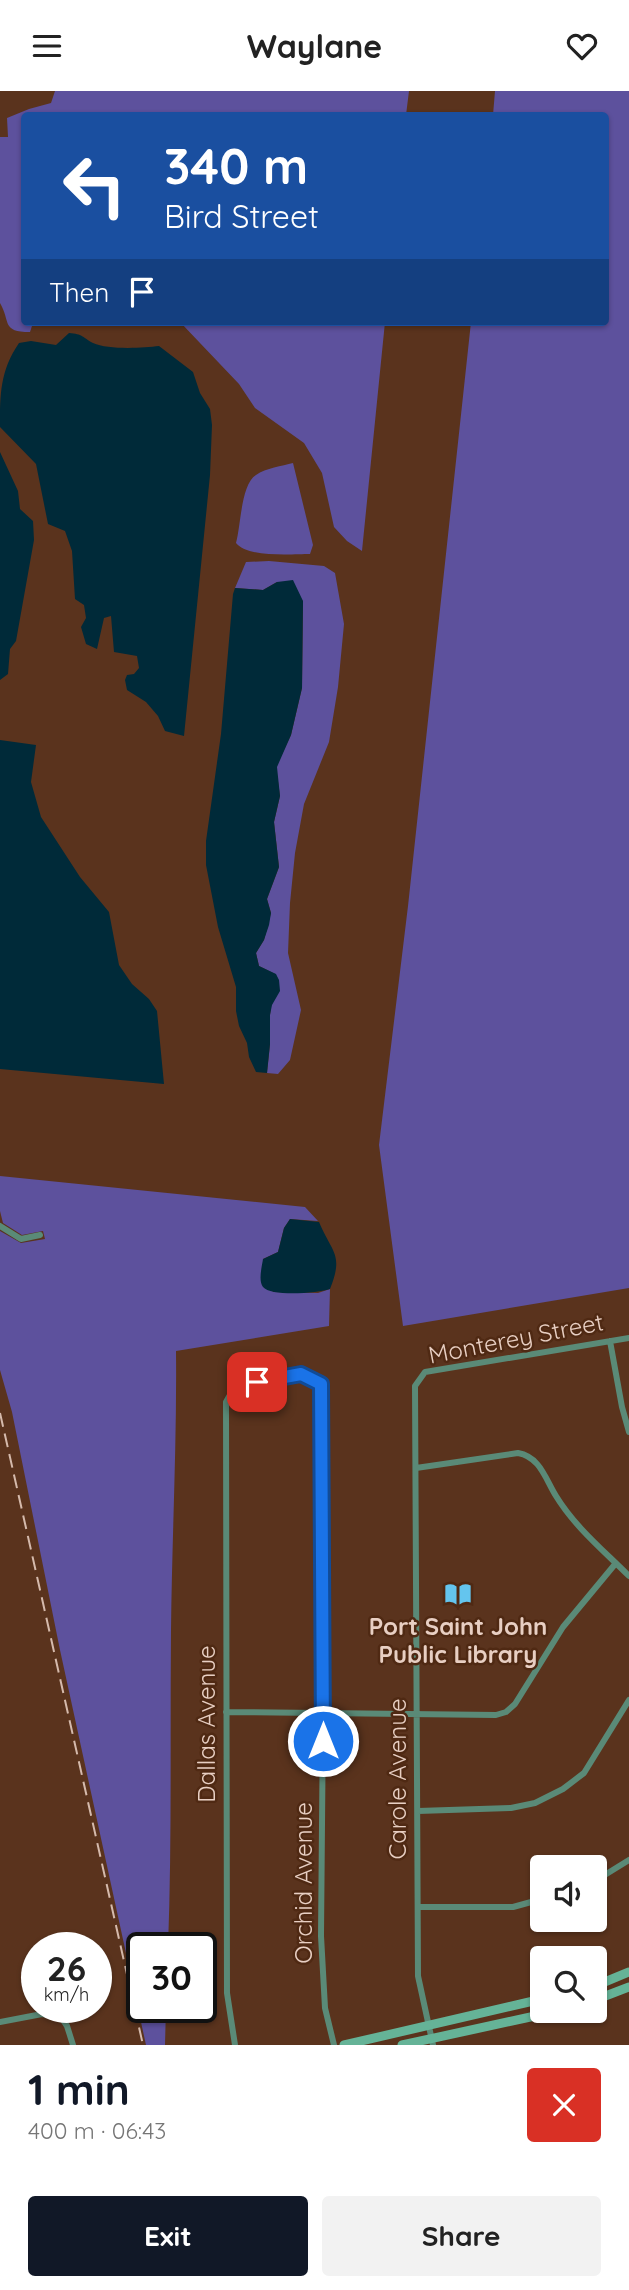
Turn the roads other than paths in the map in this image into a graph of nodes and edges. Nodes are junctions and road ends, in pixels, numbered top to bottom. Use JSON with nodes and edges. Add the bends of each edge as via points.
{"nodes":[{"id":1,"x":0,"y":1226,"type":"edge"},
{"id":2,"x":40,"y":1235,"type":"dead end"},
{"id":3,"x":629,"y":1338,"type":"edge"},
{"id":4,"x":610,"y":1341,"type":"junction"},
{"id":5,"x":415,"y":1386,"type":"joint"},
{"id":6,"x":226,"y":1402,"type":"joint"},
{"id":7,"x":629,"y":1432,"type":"edge"},
{"id":8,"x":416,"y":1468,"type":"junction"},
{"id":9,"x":617,"y":1563,"type":"junction"},
{"id":10,"x":629,"y":1576,"type":"edge"},
{"id":11,"x":629,"y":1700,"type":"edge"},
{"id":12,"x":226,"y":1712,"type":"junction"},
{"id":13,"x":323,"y":1714,"type":"junction"},
{"id":14,"x":417,"y":1715,"type":"junction"},
{"id":15,"x":418,"y":1811,"type":"junction"},
{"id":16,"x":629,"y":1860,"type":"edge"},
{"id":17,"x":607,"y":1875,"type":"edge"},
{"id":18,"x":530,"y":1902,"type":"edge"},
{"id":19,"x":418,"y":1907,"type":"junction"},
{"id":20,"x":629,"y":1972,"type":"edge"},
{"id":21,"x":607,"y":1981,"type":"edge"},
{"id":22,"x":629,"y":1987,"type":"edge"},
{"id":23,"x":607,"y":1995,"type":"edge"},
{"id":24,"x":530,"y":2002,"type":"edge"},
{"id":25,"x":530,"y":2018,"type":"edge"},
{"id":26,"x":0,"y":2022,"type":"edge"},
{"id":27,"x":428,"y":2026,"type":"junction"},
{"id":28,"x":432,"y":2042,"type":"edge"},
{"id":29,"x":72,"y":2045,"type":"edge"},
{"id":30,"x":235,"y":2045,"type":"edge"},
{"id":31,"x":334,"y":2045,"type":"edge"},
{"id":32,"x":344,"y":2045,"type":"edge"},
{"id":33,"x":402,"y":2045,"type":"edge"}],
"edges":[{"from":1,"to":2,"type":"street","via":[[21,1239]]},
{"from":3,"to":4,"type":"street","name":"Monterey Street"},
{"from":4,"to":5,"type":"street","name":"Monterey Street","via":[[425,1372]]},
{"from":4,"to":7,"type":"street"},
{"from":5,"to":8,"type":"street","name":"Carole Avenue"},
{"from":6,"to":12,"type":"street","name":"Dallas Avenue"},
{"from":6,"to":13,"type":"street","name":"Orchid Avenue","via":[[235,1386],[301,1374],[321,1384]]},
{"from":8,"to":9,"type":"street","via":[[528,1455],[574,1523]]},
{"from":8,"to":14,"type":"street","name":"Carole Avenue"},
{"from":9,"to":10,"type":"street"},
{"from":9,"to":14,"type":"street","via":[[563,1627],[506,1712]]},
{"from":11,"to":15,"type":"street","via":[[584,1773],[564,1789],[511,1808]]},
{"from":12,"to":13,"type":"street"},
{"from":12,"to":30,"type":"street","name":"Dallas Avenue","via":[[227,1993]]},
{"from":13,"to":14,"type":"street"},
{"from":13,"to":31,"type":"street","name":"Orchid Avenue","via":[[321,1936],[325,2008]]},
{"from":14,"to":15,"type":"street","name":"Carole Avenue"},
{"from":15,"to":19,"type":"street","name":"Carole Avenue"},
{"from":16,"to":17,"type":"street"},
{"from":18,"to":19,"type":"street","via":[[513,1907]]},
{"from":19,"to":27,"type":"street","name":"Carole Avenue","via":[[418,1976]]},
{"from":20,"to":21,"type":"main road"},
{"from":22,"to":23,"type":"main road"},
{"from":24,"to":27,"type":"main road"},
{"from":25,"to":28,"type":"main road"},
{"from":26,"to":29,"type":"street","via":[[42,2014],[61,2017]]},
{"from":27,"to":28,"type":"street","name":"Carole Avenue"},
{"from":27,"to":32,"type":"main road"},
{"from":28,"to":33,"type":"main road"}]}
